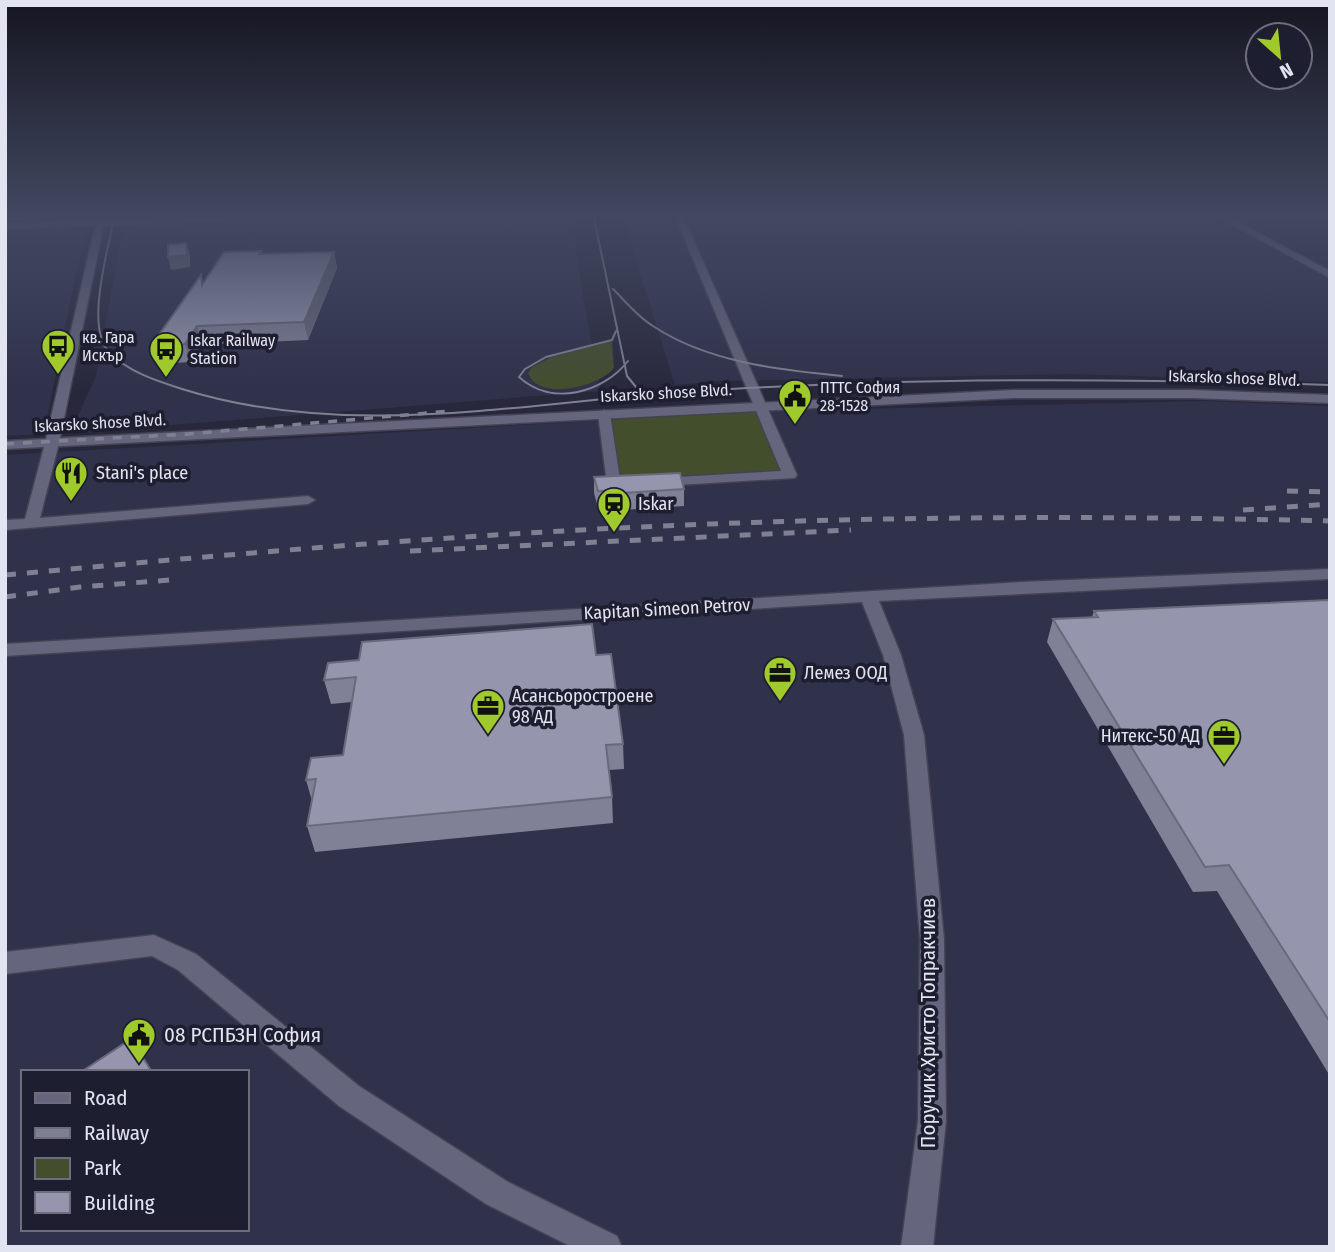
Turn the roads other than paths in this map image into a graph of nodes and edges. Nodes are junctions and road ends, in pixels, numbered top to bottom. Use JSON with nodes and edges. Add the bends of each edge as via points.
{"nodes":[{"id":1,"x":88,"y":276,"type":"edge"},
{"id":2,"x":705,"y":276,"type":"edge"},
{"id":3,"x":1330,"y":398,"type":"edge"},
{"id":4,"x":761,"y":406,"type":"junction"},
{"id":5,"x":604,"y":414,"type":"junction"},
{"id":6,"x":52,"y":443,"type":"junction"},
{"id":7,"x":5,"y":445,"type":"edge"},
{"id":8,"x":309,"y":500,"type":"dead end"},
{"id":9,"x":31,"y":523,"type":"junction"},
{"id":10,"x":5,"y":525,"type":"edge"},
{"id":11,"x":1330,"y":574,"type":"edge"},
{"id":12,"x":869,"y":597,"type":"junction"},
{"id":13,"x":5,"y":650,"type":"edge"},
{"id":14,"x":5,"y":963,"type":"edge"},
{"id":15,"x":606,"y":1247,"type":"edge"},
{"id":16,"x":917,"y":1247,"type":"edge"}],
"edges":[{"from":1,"to":6,"type":"street"},
{"from":2,"to":4,"type":"street"},
{"from":3,"to":4,"type":"street","name":"Iskarsko shose Blvd.","via":[[1014,394]]},
{"from":4,"to":5,"type":"street","name":"Iskarsko shose Blvd."},
{"from":4,"to":5,"type":"street","via":[[790,475],[614,484]]},
{"from":5,"to":6,"type":"street","name":"Iskarsko shose Blvd."},
{"from":6,"to":7,"type":"street","name":"Iskarsko shose Blvd."},
{"from":6,"to":9,"type":"street"},
{"from":8,"to":9,"type":"street"},
{"from":9,"to":10,"type":"street"},
{"from":11,"to":12,"type":"street","name":"Kapitan Simeon Petrov"},
{"from":12,"to":13,"type":"street","name":"Kapitan Simeon Petrov"},
{"from":12,"to":16,"type":"street","name":"Поручик Христо Топракчиев","via":[[892,655],[914,735],[932,939],[932,1121]]},
{"from":14,"to":15,"type":"street","via":[[154,945],[187,962],[349,1096],[497,1193]]}]}
